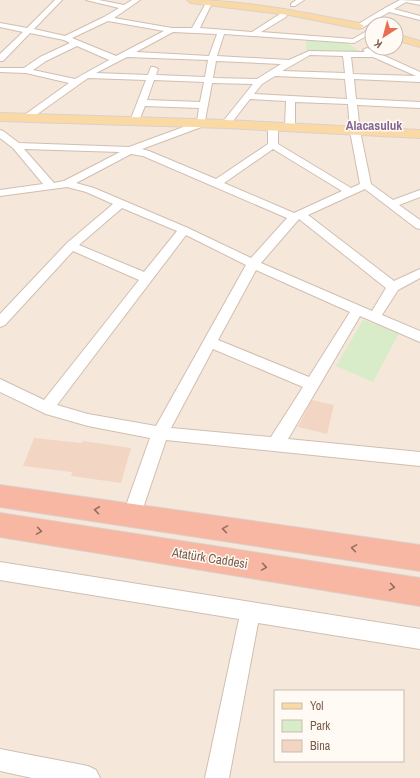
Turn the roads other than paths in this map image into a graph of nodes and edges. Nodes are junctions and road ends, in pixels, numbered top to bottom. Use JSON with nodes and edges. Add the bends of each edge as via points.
{"nodes":[{"id":1,"x":58,"y":0,"type":"edge"},
{"id":2,"x":89,"y":0,"type":"edge"},
{"id":3,"x":137,"y":0,"type":"edge"},
{"id":4,"x":191,"y":0,"type":"edge"},
{"id":5,"x":406,"y":0,"type":"edge"},
{"id":6,"x":279,"y":2,"type":"junction"},
{"id":7,"x":209,"y":3,"type":"junction"},
{"id":8,"x":297,"y":3,"type":"edge"},
{"id":9,"x":420,"y":3,"type":"edge"},
{"id":10,"x":124,"y":7,"type":"junction"},
{"id":11,"x":387,"y":9,"type":"junction"},
{"id":12,"x":272,"y":10,"type":"junction"},
{"id":13,"x":284,"y":11,"type":"junction"},
{"id":14,"x":420,"y":18,"type":"edge"},
{"id":15,"x":107,"y":19,"type":"junction"},
{"id":16,"x":0,"y":25,"type":"edge"},
{"id":17,"x":359,"y":26,"type":"junction"},
{"id":18,"x":364,"y":28,"type":"edge"},
{"id":19,"x":27,"y":30,"type":"junction"},
{"id":20,"x":172,"y":30,"type":"junction"},
{"id":21,"x":194,"y":30,"type":"junction"},
{"id":22,"x":220,"y":32,"type":"junction"},
{"id":23,"x":254,"y":34,"type":"junction"},
{"id":24,"x":364,"y":35,"type":"edge"},
{"id":25,"x":66,"y":38,"type":"junction"},
{"id":26,"x":404,"y":39,"type":"edge"},
{"id":27,"x":354,"y":42,"type":"junction"},
{"id":28,"x":76,"y":43,"type":"junction"},
{"id":29,"x":420,"y":44,"type":"edge"},
{"id":30,"x":364,"y":48,"type":"edge"},
{"id":31,"x":161,"y":50,"type":"junction"},
{"id":32,"x":126,"y":54,"type":"junction"},
{"id":33,"x":347,"y":55,"type":"junction"},
{"id":34,"x":364,"y":55,"type":"edge"},
{"id":35,"x":376,"y":56,"type":"edge"},
{"id":36,"x":0,"y":59,"type":"edge"},
{"id":37,"x":115,"y":59,"type":"junction"},
{"id":38,"x":212,"y":59,"type":"junction"},
{"id":39,"x":290,"y":62,"type":"junction"},
{"id":40,"x":0,"y":70,"type":"edge"},
{"id":41,"x":26,"y":71,"type":"junction"},
{"id":42,"x":271,"y":73,"type":"junction"},
{"id":43,"x":86,"y":75,"type":"junction"},
{"id":44,"x":420,"y":75,"type":"edge"},
{"id":45,"x":349,"y":77,"type":"junction"},
{"id":46,"x":151,"y":78,"type":"junction"},
{"id":47,"x":420,"y":79,"type":"edge"},
{"id":48,"x":209,"y":80,"type":"junction"},
{"id":49,"x":76,"y":82,"type":"junction"},
{"id":50,"x":259,"y":82,"type":"junction"},
{"id":51,"x":248,"y":96,"type":"junction"},
{"id":52,"x":291,"y":99,"type":"junction"},
{"id":53,"x":351,"y":102,"type":"junction"},
{"id":54,"x":142,"y":103,"type":"junction"},
{"id":55,"x":420,"y":104,"type":"edge"},
{"id":56,"x":203,"y":106,"type":"junction"},
{"id":57,"x":0,"y":117,"type":"edge"},
{"id":58,"x":26,"y":118,"type":"junction"},
{"id":59,"x":135,"y":121,"type":"junction"},
{"id":60,"x":201,"y":124,"type":"junction"},
{"id":61,"x":226,"y":124,"type":"junction"},
{"id":62,"x":273,"y":126,"type":"junction"},
{"id":63,"x":290,"y":127,"type":"junction"},
{"id":64,"x":355,"y":131,"type":"junction"},
{"id":65,"x":0,"y":133,"type":"edge"},
{"id":66,"x":420,"y":134,"type":"edge"},
{"id":67,"x":16,"y":146,"type":"junction"},
{"id":68,"x":273,"y":146,"type":"junction"},
{"id":69,"x":131,"y":150,"type":"junction"},
{"id":70,"x":67,"y":184,"type":"junction"},
{"id":71,"x":216,"y":184,"type":"junction"},
{"id":72,"x":366,"y":185,"type":"junction"},
{"id":73,"x":51,"y":186,"type":"junction"},
{"id":74,"x":351,"y":192,"type":"junction"},
{"id":75,"x":0,"y":193,"type":"edge"},
{"id":76,"x":420,"y":193,"type":"edge"},
{"id":77,"x":120,"y":203,"type":"junction"},
{"id":78,"x":392,"y":204,"type":"junction"},
{"id":79,"x":297,"y":216,"type":"junction"},
{"id":80,"x":420,"y":226,"type":"edge"},
{"id":81,"x":184,"y":230,"type":"junction"},
{"id":82,"x":71,"y":246,"type":"junction"},
{"id":83,"x":254,"y":264,"type":"junction"},
{"id":84,"x":420,"y":273,"type":"edge"},
{"id":85,"x":146,"y":278,"type":"junction"},
{"id":86,"x":393,"y":287,"type":"junction"},
{"id":87,"x":357,"y":311,"type":"junction"},
{"id":88,"x":374,"y":318,"type":"junction"},
{"id":89,"x":0,"y":322,"type":"edge"},
{"id":90,"x":420,"y":337,"type":"edge"},
{"id":91,"x":210,"y":342,"type":"junction"},
{"id":92,"x":312,"y":384,"type":"junction"},
{"id":93,"x":0,"y":385,"type":"edge"},
{"id":94,"x":46,"y":408,"type":"junction"},
{"id":95,"x":160,"y":433,"type":"junction"},
{"id":96,"x":276,"y":444,"type":"junction"},
{"id":97,"x":420,"y":459,"type":"edge"},
{"id":98,"x":0,"y":496,"type":"edge"},
{"id":99,"x":132,"y":514,"type":"junction"},
{"id":100,"x":0,"y":525,"type":"edge"},
{"id":101,"x":420,"y":558,"type":"edge"},
{"id":102,"x":0,"y":571,"type":"edge"},
{"id":103,"x":420,"y":592,"type":"edge"},
{"id":104,"x":250,"y":612,"type":"junction"},
{"id":105,"x":420,"y":638,"type":"edge"},
{"id":106,"x":0,"y":760,"type":"edge"},
{"id":107,"x":88,"y":778,"type":"edge"},
{"id":108,"x":217,"y":778,"type":"edge"}],
"edges":[{"from":1,"to":19,"type":"street"},
{"from":2,"to":10,"type":"street"},
{"from":3,"to":10,"type":"street"},
{"from":4,"to":7,"type":"main road"},
{"from":5,"to":9,"type":"street"},
{"from":5,"to":11,"type":"street"},
{"from":6,"to":7,"type":"main road"},
{"from":6,"to":8,"type":"main road"},
{"from":6,"to":12,"type":"main road","via":[[269,6]]},
{"from":7,"to":12,"type":"main road"},
{"from":7,"to":21,"type":"street"},
{"from":8,"to":13,"type":"main road","via":[[293,9]]},
{"from":8,"to":17,"type":"main road"},
{"from":10,"to":15,"type":"street"},
{"from":11,"to":14,"type":"street"},
{"from":11,"to":17,"type":"street"},
{"from":12,"to":13,"type":"main road"},
{"from":13,"to":17,"type":"main road"},
{"from":13,"to":23,"type":"street","via":[[283,15]]},
{"from":15,"to":20,"type":"street"},
{"from":15,"to":25,"type":"street"},
{"from":16,"to":19,"type":"street"},
{"from":17,"to":18,"type":"main road"},
{"from":19,"to":25,"type":"street"},
{"from":19,"to":36,"type":"street"},
{"from":20,"to":21,"type":"street"},
{"from":20,"to":31,"type":"street"},
{"from":20,"to":32,"type":"street"},
{"from":21,"to":22,"type":"street"},
{"from":22,"to":23,"type":"street"},
{"from":22,"to":38,"type":"street"},
{"from":23,"to":27,"type":"street"},
{"from":24,"to":27,"type":"street"},
{"from":25,"to":28,"type":"street"},
{"from":26,"to":29,"type":"main road"},
{"from":27,"to":30,"type":"street"},
{"from":28,"to":37,"type":"street"},
{"from":28,"to":41,"type":"street","via":[[43,59]]},
{"from":31,"to":32,"type":"street"},
{"from":31,"to":38,"type":"street"},
{"from":31,"to":46,"type":"street"},
{"from":32,"to":37,"type":"street"},
{"from":33,"to":34,"type":"street"},
{"from":33,"to":39,"type":"street","via":[[309,53]]},
{"from":33,"to":45,"type":"street"},
{"from":35,"to":44,"type":"street"},
{"from":37,"to":43,"type":"street"},
{"from":38,"to":39,"type":"street"},
{"from":38,"to":48,"type":"street"},
{"from":39,"to":42,"type":"street"},
{"from":40,"to":41,"type":"street"},
{"from":41,"to":49,"type":"street"},
{"from":42,"to":45,"type":"street"},
{"from":42,"to":50,"type":"street"},
{"from":43,"to":46,"type":"street"},
{"from":43,"to":49,"type":"street"},
{"from":45,"to":47,"type":"street"},
{"from":45,"to":53,"type":"street"},
{"from":46,"to":48,"type":"street"},
{"from":46,"to":54,"type":"street"},
{"from":48,"to":50,"type":"street"},
{"from":48,"to":56,"type":"street"},
{"from":49,"to":58,"type":"street"},
{"from":50,"to":51,"type":"street"},
{"from":51,"to":52,"type":"street"},
{"from":51,"to":61,"type":"street"},
{"from":52,"to":53,"type":"street"},
{"from":52,"to":63,"type":"street"},
{"from":53,"to":55,"type":"street"},
{"from":53,"to":64,"type":"street"},
{"from":54,"to":56,"type":"street"},
{"from":54,"to":59,"type":"street"},
{"from":56,"to":60,"type":"street"},
{"from":57,"to":58,"type":"main road"},
{"from":58,"to":59,"type":"main road"},
{"from":59,"to":60,"type":"main road"},
{"from":60,"to":61,"type":"main road"},
{"from":60,"to":69,"type":"street"},
{"from":61,"to":62,"type":"main road"},
{"from":62,"to":63,"type":"main road"},
{"from":62,"to":68,"type":"street"},
{"from":63,"to":64,"type":"main road"},
{"from":64,"to":66,"type":"main road"},
{"from":64,"to":72,"type":"street"},
{"from":65,"to":67,"type":"street"},
{"from":67,"to":69,"type":"street"},
{"from":67,"to":73,"type":"street"},
{"from":68,"to":71,"type":"street"},
{"from":68,"to":74,"type":"street"},
{"from":69,"to":70,"type":"street"},
{"from":69,"to":71,"type":"street","via":[[145,153]]},
{"from":70,"to":73,"type":"street"},
{"from":70,"to":77,"type":"street","via":[[90,190]]},
{"from":71,"to":79,"type":"street"},
{"from":72,"to":74,"type":"street"},
{"from":72,"to":78,"type":"street"},
{"from":73,"to":75,"type":"street"},
{"from":74,"to":79,"type":"street"},
{"from":76,"to":78,"type":"street"},
{"from":77,"to":81,"type":"street"},
{"from":77,"to":82,"type":"street"},
{"from":78,"to":80,"type":"street"},
{"from":79,"to":83,"type":"street"},
{"from":79,"to":86,"type":"street"},
{"from":81,"to":83,"type":"street"},
{"from":81,"to":85,"type":"street"},
{"from":82,"to":85,"type":"street"},
{"from":82,"to":89,"type":"street"},
{"from":83,"to":87,"type":"street"},
{"from":83,"to":91,"type":"street"},
{"from":84,"to":86,"type":"street"},
{"from":85,"to":94,"type":"street"},
{"from":86,"to":88,"type":"street"},
{"from":87,"to":88,"type":"street"},
{"from":87,"to":92,"type":"street"},
{"from":88,"to":90,"type":"street"},
{"from":91,"to":92,"type":"street"},
{"from":91,"to":95,"type":"street"},
{"from":92,"to":96,"type":"street"},
{"from":93,"to":94,"type":"street"},
{"from":94,"to":95,"type":"street","via":[[88,420]]},
{"from":95,"to":96,"type":"street"},
{"from":95,"to":99,"type":"street"},
{"from":96,"to":97,"type":"street"},
{"from":99,"to":98,"type":"highway","one_way":true},
{"from":101,"to":99,"type":"highway","one_way":true},
{"from":100,"to":103,"type":"highway","name":"Atatürk Caddesi","one_way":true},
{"from":102,"to":104,"type":"street"},
{"from":104,"to":105,"type":"street"},
{"from":104,"to":108,"type":"street"},
{"from":106,"to":107,"type":"street"}]}
